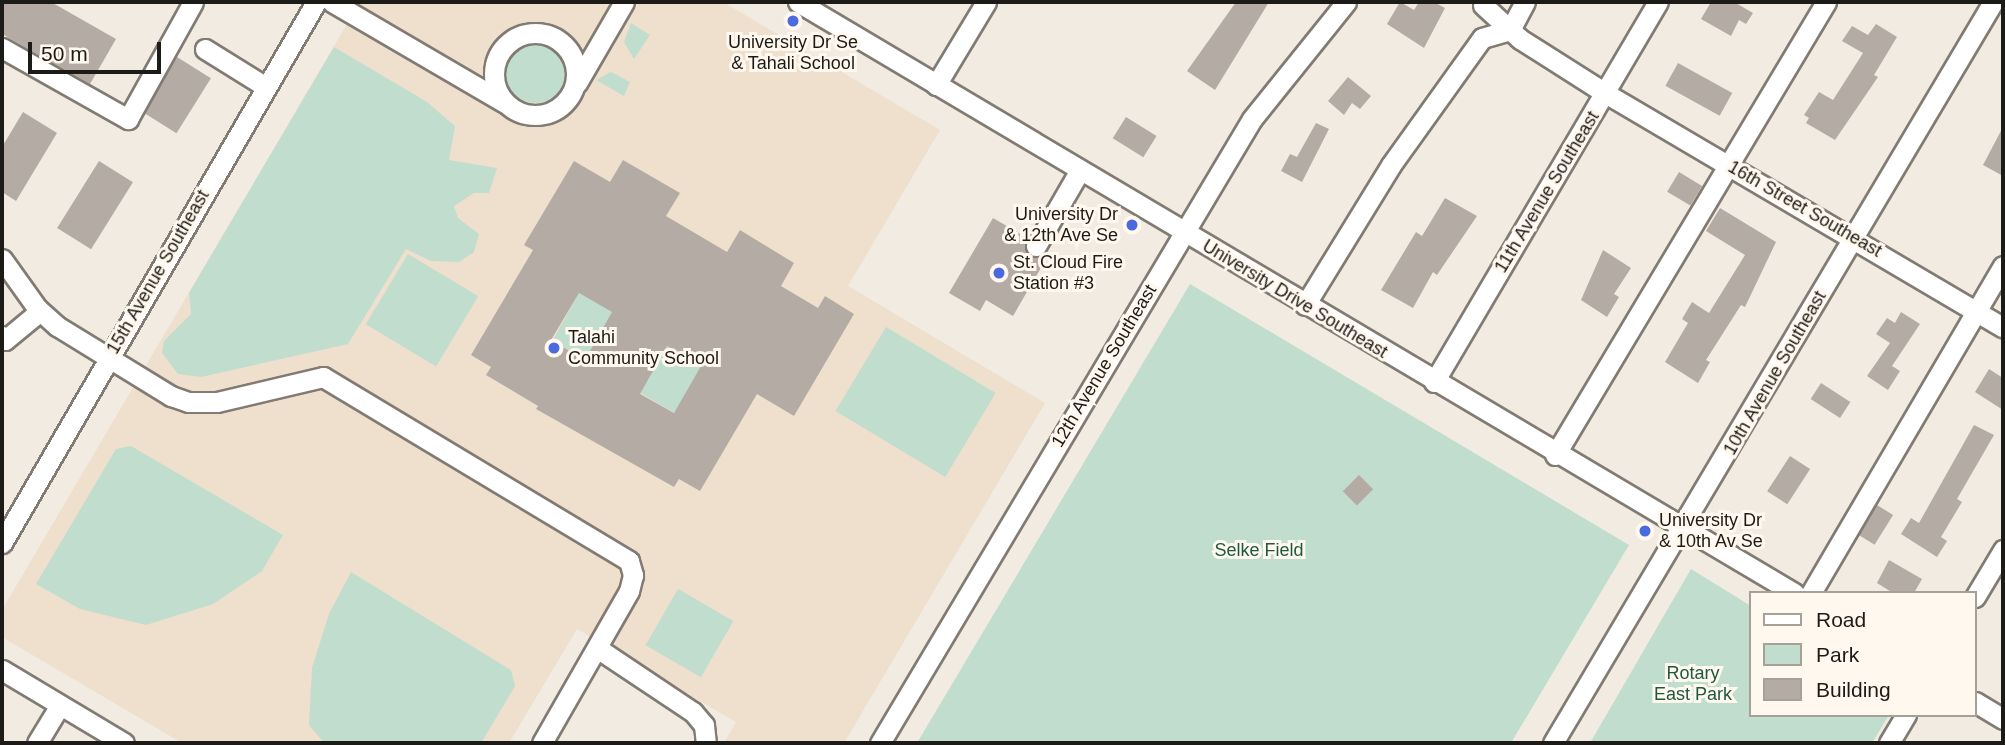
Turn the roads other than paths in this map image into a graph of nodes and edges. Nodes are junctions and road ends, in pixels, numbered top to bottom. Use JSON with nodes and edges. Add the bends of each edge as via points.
{"nodes":[{"id":1,"x":193,"y":2,"type":"edge"},
{"id":2,"x":316,"y":2,"type":"edge"},
{"id":3,"x":332,"y":2,"type":"edge"},
{"id":4,"x":624,"y":2,"type":"edge"},
{"id":5,"x":798,"y":2,"type":"edge"},
{"id":6,"x":986,"y":2,"type":"edge"},
{"id":7,"x":1346,"y":2,"type":"edge"},
{"id":8,"x":1525,"y":2,"type":"edge"},
{"id":9,"x":1658,"y":2,"type":"edge"},
{"id":10,"x":1826,"y":2,"type":"edge"},
{"id":11,"x":1993,"y":2,"type":"edge"},
{"id":12,"x":1483,"y":5,"type":"dead end"},
{"id":13,"x":607,"y":30,"type":"junction"},
{"id":14,"x":1510,"y":30,"type":"junction"},
{"id":15,"x":558,"y":40,"type":"junction"},
{"id":16,"x":2,"y":48,"type":"edge"},
{"id":17,"x":205,"y":49,"type":"dead end"},
{"id":18,"x":495,"y":62,"type":"junction"},
{"id":19,"x":457,"y":75,"type":"junction"},
{"id":20,"x":936,"y":85,"type":"junction"},
{"id":21,"x":266,"y":87,"type":"junction"},
{"id":22,"x":573,"y":90,"type":"junction"},
{"id":23,"x":1605,"y":93,"type":"junction"},
{"id":24,"x":512,"y":107,"type":"junction"},
{"id":25,"x":1729,"y":164,"type":"junction"},
{"id":26,"x":1080,"y":170,"type":"junction"},
{"id":27,"x":1184,"y":233,"type":"junction"},
{"id":28,"x":1854,"y":237,"type":"junction"},
{"id":29,"x":1036,"y":246,"type":"dead end"},
{"id":30,"x":2,"y":259,"type":"edge"},
{"id":31,"x":2003,"y":266,"type":"edge"},
{"id":32,"x":1305,"y":305,"type":"junction"},
{"id":33,"x":1977,"y":310,"type":"junction"},
{"id":34,"x":40,"y":311,"type":"junction"},
{"id":35,"x":2003,"y":327,"type":"edge"},
{"id":36,"x":2,"y":336,"type":"edge"},
{"id":37,"x":107,"y":358,"type":"junction"},
{"id":38,"x":1434,"y":382,"type":"junction"},
{"id":39,"x":1555,"y":455,"type":"junction"},
{"id":40,"x":1685,"y":527,"type":"junction"},
{"id":41,"x":2,"y":543,"type":"edge"},
{"id":42,"x":2003,"y":550,"type":"edge"},
{"id":43,"x":1791,"y":591,"type":"edge"},
{"id":44,"x":1812,"y":591,"type":"edge"},
{"id":45,"x":1977,"y":594,"type":"edge"},
{"id":46,"x":597,"y":649,"type":"junction"},
{"id":47,"x":2,"y":670,"type":"edge"},
{"id":48,"x":1977,"y":703,"type":"edge"},
{"id":49,"x":60,"y":705,"type":"junction"},
{"id":50,"x":1905,"y":717,"type":"edge"},
{"id":51,"x":2003,"y":719,"type":"edge"},
{"id":52,"x":37,"y":743,"type":"edge"},
{"id":53,"x":124,"y":743,"type":"edge"},
{"id":54,"x":542,"y":743,"type":"edge"},
{"id":55,"x":706,"y":743,"type":"edge"},
{"id":56,"x":880,"y":743,"type":"edge"},
{"id":57,"x":1553,"y":743,"type":"edge"},
{"id":58,"x":1889,"y":743,"type":"edge"}],
"edges":[{"from":1,"to":16,"type":"street","via":[[128,119]]},
{"from":2,"to":21,"type":"street","name":"15th Avenue Southeast"},
{"from":3,"to":19,"type":"street"},
{"from":4,"to":13,"type":"street"},
{"from":5,"to":20,"type":"street","name":"University Drive Southeast"},
{"from":6,"to":20,"type":"street"},
{"from":7,"to":27,"type":"street","name":"12th Avenue Southeast","via":[[1271,90]]},
{"from":8,"to":14,"type":"street"},
{"from":9,"to":23,"type":"street","name":"11th Avenue Southeast"},
{"from":10,"to":25,"type":"street"},
{"from":11,"to":28,"type":"street","name":"10th Avenue Southeast"},
{"from":12,"to":14,"type":"street","name":"16th Street Southeast"},
{"from":13,"to":15,"type":"street","via":[[585,41]]},
{"from":13,"to":22,"type":"street"},
{"from":14,"to":23,"type":"street","name":"16th Street Southeast"},
{"from":14,"to":32,"type":"street","via":[[1482,37],[1391,165]]},
{"from":15,"to":18,"type":"street","via":[[525,34],[506,44]]},
{"from":15,"to":22,"type":"street","via":[[573,57]]},
{"from":17,"to":21,"type":"street"},
{"from":18,"to":19,"type":"street","via":[[480,73]]},
{"from":18,"to":24,"type":"street","via":[[495,82]]},
{"from":19,"to":24,"type":"street"},
{"from":20,"to":26,"type":"street","name":"University Drive Southeast"},
{"from":21,"to":37,"type":"street","name":"15th Avenue Southeast"},
{"from":22,"to":24,"type":"street","via":[[551,111],[531,114]]},
{"from":23,"to":25,"type":"street","name":"16th Street Southeast"},
{"from":23,"to":38,"type":"street","name":"11th Avenue Southeast"},
{"from":25,"to":28,"type":"street","name":"16th Street Southeast"},
{"from":25,"to":39,"type":"street"},
{"from":26,"to":27,"type":"street","name":"University Drive Southeast"},
{"from":26,"to":29,"type":"street"},
{"from":27,"to":32,"type":"street","name":"University Drive Southeast"},
{"from":27,"to":56,"type":"street","name":"12th Avenue Southeast"},
{"from":28,"to":33,"type":"street","name":"16th Street Southeast"},
{"from":28,"to":40,"type":"street","name":"10th Avenue Southeast"},
{"from":30,"to":34,"type":"street"},
{"from":31,"to":33,"type":"street"},
{"from":32,"to":38,"type":"street","name":"University Drive Southeast"},
{"from":33,"to":35,"type":"street","name":"16th Street Southeast"},
{"from":33,"to":44,"type":"street"},
{"from":34,"to":36,"type":"street","via":[[5,340]]},
{"from":34,"to":37,"type":"street"},
{"from":37,"to":41,"type":"street","name":"15th Avenue Southeast"},
{"from":37,"to":46,"type":"street","via":[[188,402],[217,402],[310,379],[336,383],[629,561],[633,575],[629,591]]},
{"from":38,"to":39,"type":"street","name":"University Drive Southeast"},
{"from":39,"to":40,"type":"street","name":"University Drive Southeast"},
{"from":40,"to":43,"type":"street","name":"University Drive Southeast"},
{"from":40,"to":57,"type":"street","name":"10th Avenue Southeast"},
{"from":42,"to":45,"type":"street"},
{"from":46,"to":54,"type":"street"},
{"from":46,"to":55,"type":"street","via":[[693,712],[704,724]]},
{"from":47,"to":49,"type":"street"},
{"from":48,"to":51,"type":"street"},
{"from":49,"to":52,"type":"street"},
{"from":49,"to":53,"type":"street"},
{"from":50,"to":58,"type":"street"}]}
